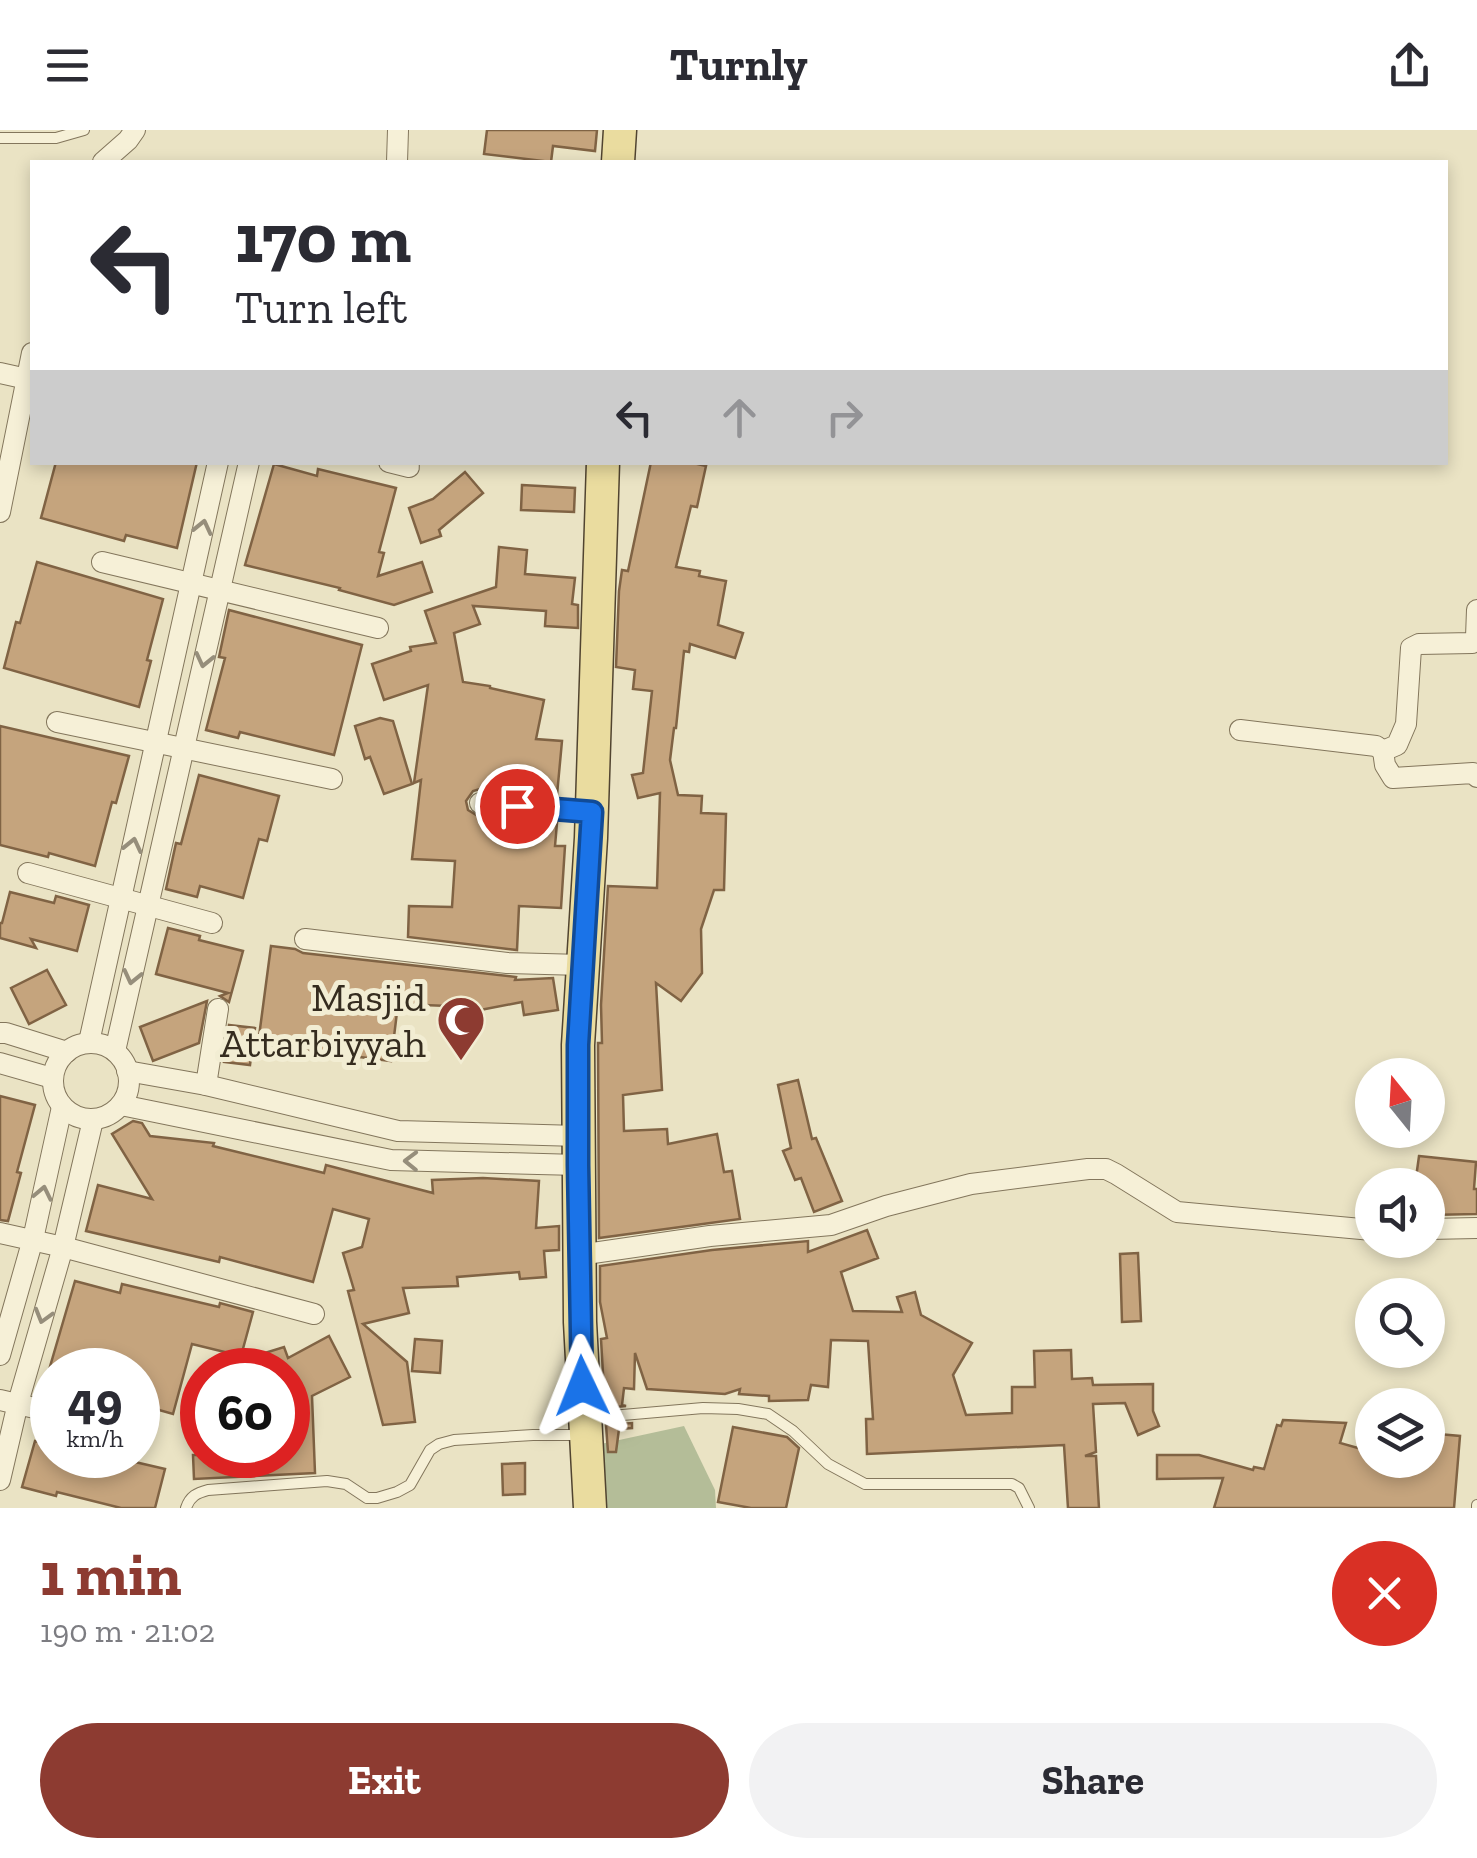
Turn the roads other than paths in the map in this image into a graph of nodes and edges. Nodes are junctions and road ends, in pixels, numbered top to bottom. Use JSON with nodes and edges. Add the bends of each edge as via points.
{"nodes":[{"id":1,"x":84,"y":130,"type":"edge"},
{"id":2,"x":135,"y":130,"type":"edge"},
{"id":3,"x":398,"y":130,"type":"edge"},
{"id":4,"x":620,"y":130,"type":"edge"},
{"id":5,"x":0,"y":138,"type":"edge"},
{"id":6,"x":104,"y":160,"type":"edge"},
{"id":7,"x":396,"y":160,"type":"edge"},
{"id":8,"x":618,"y":160,"type":"edge"},
{"id":9,"x":30,"y":363,"type":"edge"},
{"id":10,"x":0,"y":373,"type":"edge"},
{"id":11,"x":27,"y":379,"type":"junction"},
{"id":12,"x":217,"y":465,"type":"edge"},
{"id":13,"x":249,"y":465,"type":"edge"},
{"id":14,"x":603,"y":465,"type":"edge"},
{"id":15,"x":0,"y":512,"type":"edge"},
{"id":16,"x":102,"y":562,"type":"dead end"},
{"id":17,"x":191,"y":583,"type":"junction"},
{"id":18,"x":220,"y":590,"type":"junction"},
{"id":19,"x":185,"y":608,"type":"junction"},
{"id":20,"x":1477,"y":610,"type":"edge"},
{"id":21,"x":214,"y":616,"type":"junction"},
{"id":22,"x":378,"y":628,"type":"dead end"},
{"id":23,"x":57,"y":722,"type":"dead end"},
{"id":24,"x":1240,"y":730,"type":"dead end"},
{"id":25,"x":156,"y":742,"type":"junction"},
{"id":26,"x":184,"y":748,"type":"junction"},
{"id":27,"x":1383,"y":751,"type":"junction"},
{"id":28,"x":150,"y":768,"type":"junction"},
{"id":29,"x":178,"y":774,"type":"junction"},
{"id":30,"x":1477,"y":776,"type":"edge"},
{"id":31,"x":332,"y":779,"type":"dead end"},
{"id":32,"x":480,"y":804,"type":"dead end"},
{"id":33,"x":592,"y":812,"type":"junction"},
{"id":34,"x":28,"y":873,"type":"dead end"},
{"id":35,"x":120,"y":899,"type":"junction"},
{"id":36,"x":148,"y":906,"type":"junction"},
{"id":37,"x":116,"y":922,"type":"junction"},
{"id":38,"x":212,"y":923,"type":"dead end"},
{"id":39,"x":143,"y":930,"type":"junction"},
{"id":40,"x":305,"y":938,"type":"dead end"},
{"id":41,"x":582,"y":965,"type":"junction"},
{"id":42,"x":218,"y":1009,"type":"dead end"},
{"id":43,"x":0,"y":1033,"type":"edge"},
{"id":44,"x":88,"y":1042,"type":"junction"},
{"id":45,"x":115,"y":1051,"type":"junction"},
{"id":46,"x":67,"y":1052,"type":"junction"},
{"id":47,"x":0,"y":1064,"type":"edge"},
{"id":48,"x":128,"y":1071,"type":"junction"},
{"id":49,"x":52,"y":1078,"type":"junction"},
{"id":50,"x":206,"y":1085,"type":"junction"},
{"id":51,"x":280,"y":1103,"type":"junction"},
{"id":52,"x":121,"y":1105,"type":"junction"},
{"id":53,"x":62,"y":1107,"type":"junction"},
{"id":54,"x":93,"y":1120,"type":"junction"},
{"id":55,"x":275,"y":1137,"type":"junction"},
{"id":56,"x":578,"y":1150,"type":"junction"},
{"id":57,"x":1477,"y":1228,"type":"edge"},
{"id":58,"x":1355,"y":1229,"type":"edge"},
{"id":59,"x":1445,"y":1229,"type":"edge"},
{"id":60,"x":0,"y":1233,"type":"edge"},
{"id":61,"x":30,"y":1248,"type":"junction"},
{"id":62,"x":579,"y":1255,"type":"junction"},
{"id":63,"x":60,"y":1256,"type":"junction"},
{"id":64,"x":314,"y":1314,"type":"dead end"},
{"id":65,"x":0,"y":1355,"type":"edge"},
{"id":66,"x":9,"y":1401,"type":"edge"},
{"id":67,"x":584,"y":1426,"type":"junction"},
{"id":68,"x":0,"y":1480,"type":"edge"},
{"id":69,"x":186,"y":1508,"type":"edge"},
{"id":70,"x":590,"y":1508,"type":"edge"},
{"id":71,"x":1029,"y":1508,"type":"edge"}],
"edges":[{"from":1,"to":5,"type":"lane","via":[[56,138]]},
{"from":2,"to":6,"type":"street"},
{"from":3,"to":7,"type":"street"},
{"from":4,"to":8,"type":"main road"},
{"from":9,"to":11,"type":"street"},
{"from":10,"to":11,"type":"street"},
{"from":11,"to":15,"type":"street"},
{"from":17,"to":12,"type":"street","one_way":true},
{"from":13,"to":18,"type":"street"},
{"from":14,"to":33,"type":"main road"},
{"from":16,"to":17,"type":"street"},
{"from":17,"to":18,"type":"street"},
{"from":17,"to":19,"type":"street"},
{"from":18,"to":21,"type":"street"},
{"from":18,"to":22,"type":"street"},
{"from":19,"to":21,"type":"street"},
{"from":19,"to":25,"type":"street"},
{"from":20,"to":27,"type":"street","via":[[1472,643],[1411,648],[1406,724],[1397,744]]},
{"from":21,"to":26,"type":"street","one_way":true},
{"from":23,"to":25,"type":"street"},
{"from":24,"to":27,"type":"street"},
{"from":25,"to":26,"type":"street"},
{"from":25,"to":28,"type":"street"},
{"from":26,"to":29,"type":"street"},
{"from":26,"to":31,"type":"street"},
{"from":27,"to":30,"type":"street","via":[[1393,778]]},
{"from":28,"to":29,"type":"street"},
{"from":35,"to":28,"type":"street","one_way":true},
{"from":29,"to":36,"type":"street"},
{"from":32,"to":33,"type":"street"},
{"from":33,"to":41,"type":"main road"},
{"from":34,"to":35,"type":"street"},
{"from":35,"to":36,"type":"street"},
{"from":35,"to":37,"type":"street"},
{"from":36,"to":38,"type":"street"},
{"from":36,"to":39,"type":"street"},
{"from":37,"to":39,"type":"street"},
{"from":37,"to":44,"type":"street"},
{"from":39,"to":45,"type":"street","one_way":true},
{"from":40,"to":41,"type":"street","via":[[507,963]]},
{"from":41,"to":56,"type":"main road"},
{"from":42,"to":50,"type":"street"},
{"from":43,"to":46,"type":"street"},
{"from":44,"to":45,"type":"street"},
{"from":44,"to":46,"type":"street"},
{"from":45,"to":48,"type":"street"},
{"from":46,"to":49,"type":"street"},
{"from":47,"to":49,"type":"street"},
{"from":48,"to":50,"type":"street"},
{"from":48,"to":52,"type":"street"},
{"from":49,"to":53,"type":"street"},
{"from":50,"to":51,"type":"street"},
{"from":51,"to":55,"type":"street"},
{"from":51,"to":56,"type":"street","via":[[398,1131],[508,1134]]},
{"from":52,"to":54,"type":"street"},
{"from":52,"to":55,"type":"street"},
{"from":53,"to":54,"type":"street"},
{"from":61,"to":53,"type":"street","one_way":true},
{"from":54,"to":63,"type":"street"},
{"from":56,"to":55,"type":"street","one_way":true,"via":[[508,1163],[392,1160]]},
{"from":56,"to":62,"type":"main road"},
{"from":57,"to":59,"type":"street"},
{"from":58,"to":62,"type":"street","via":[[1177,1212],[1116,1174],[1088,1169],[971,1184],[832,1225]]},
{"from":60,"to":61,"type":"street"},
{"from":61,"to":63,"type":"street"},
{"from":61,"to":65,"type":"street"},
{"from":62,"to":67,"type":"main road"},
{"from":63,"to":64,"type":"street"},
{"from":63,"to":66,"type":"street","one_way":true},
{"from":66,"to":68,"type":"street"},
{"from":67,"to":69,"type":"lane","via":[[439,1444],[410,1485],[377,1498],[327,1482],[208,1490]]},
{"from":67,"to":70,"type":"main road"},
{"from":67,"to":71,"type":"lane","via":[[703,1408],[768,1414],[828,1464],[866,1484],[1012,1484]]}]}
